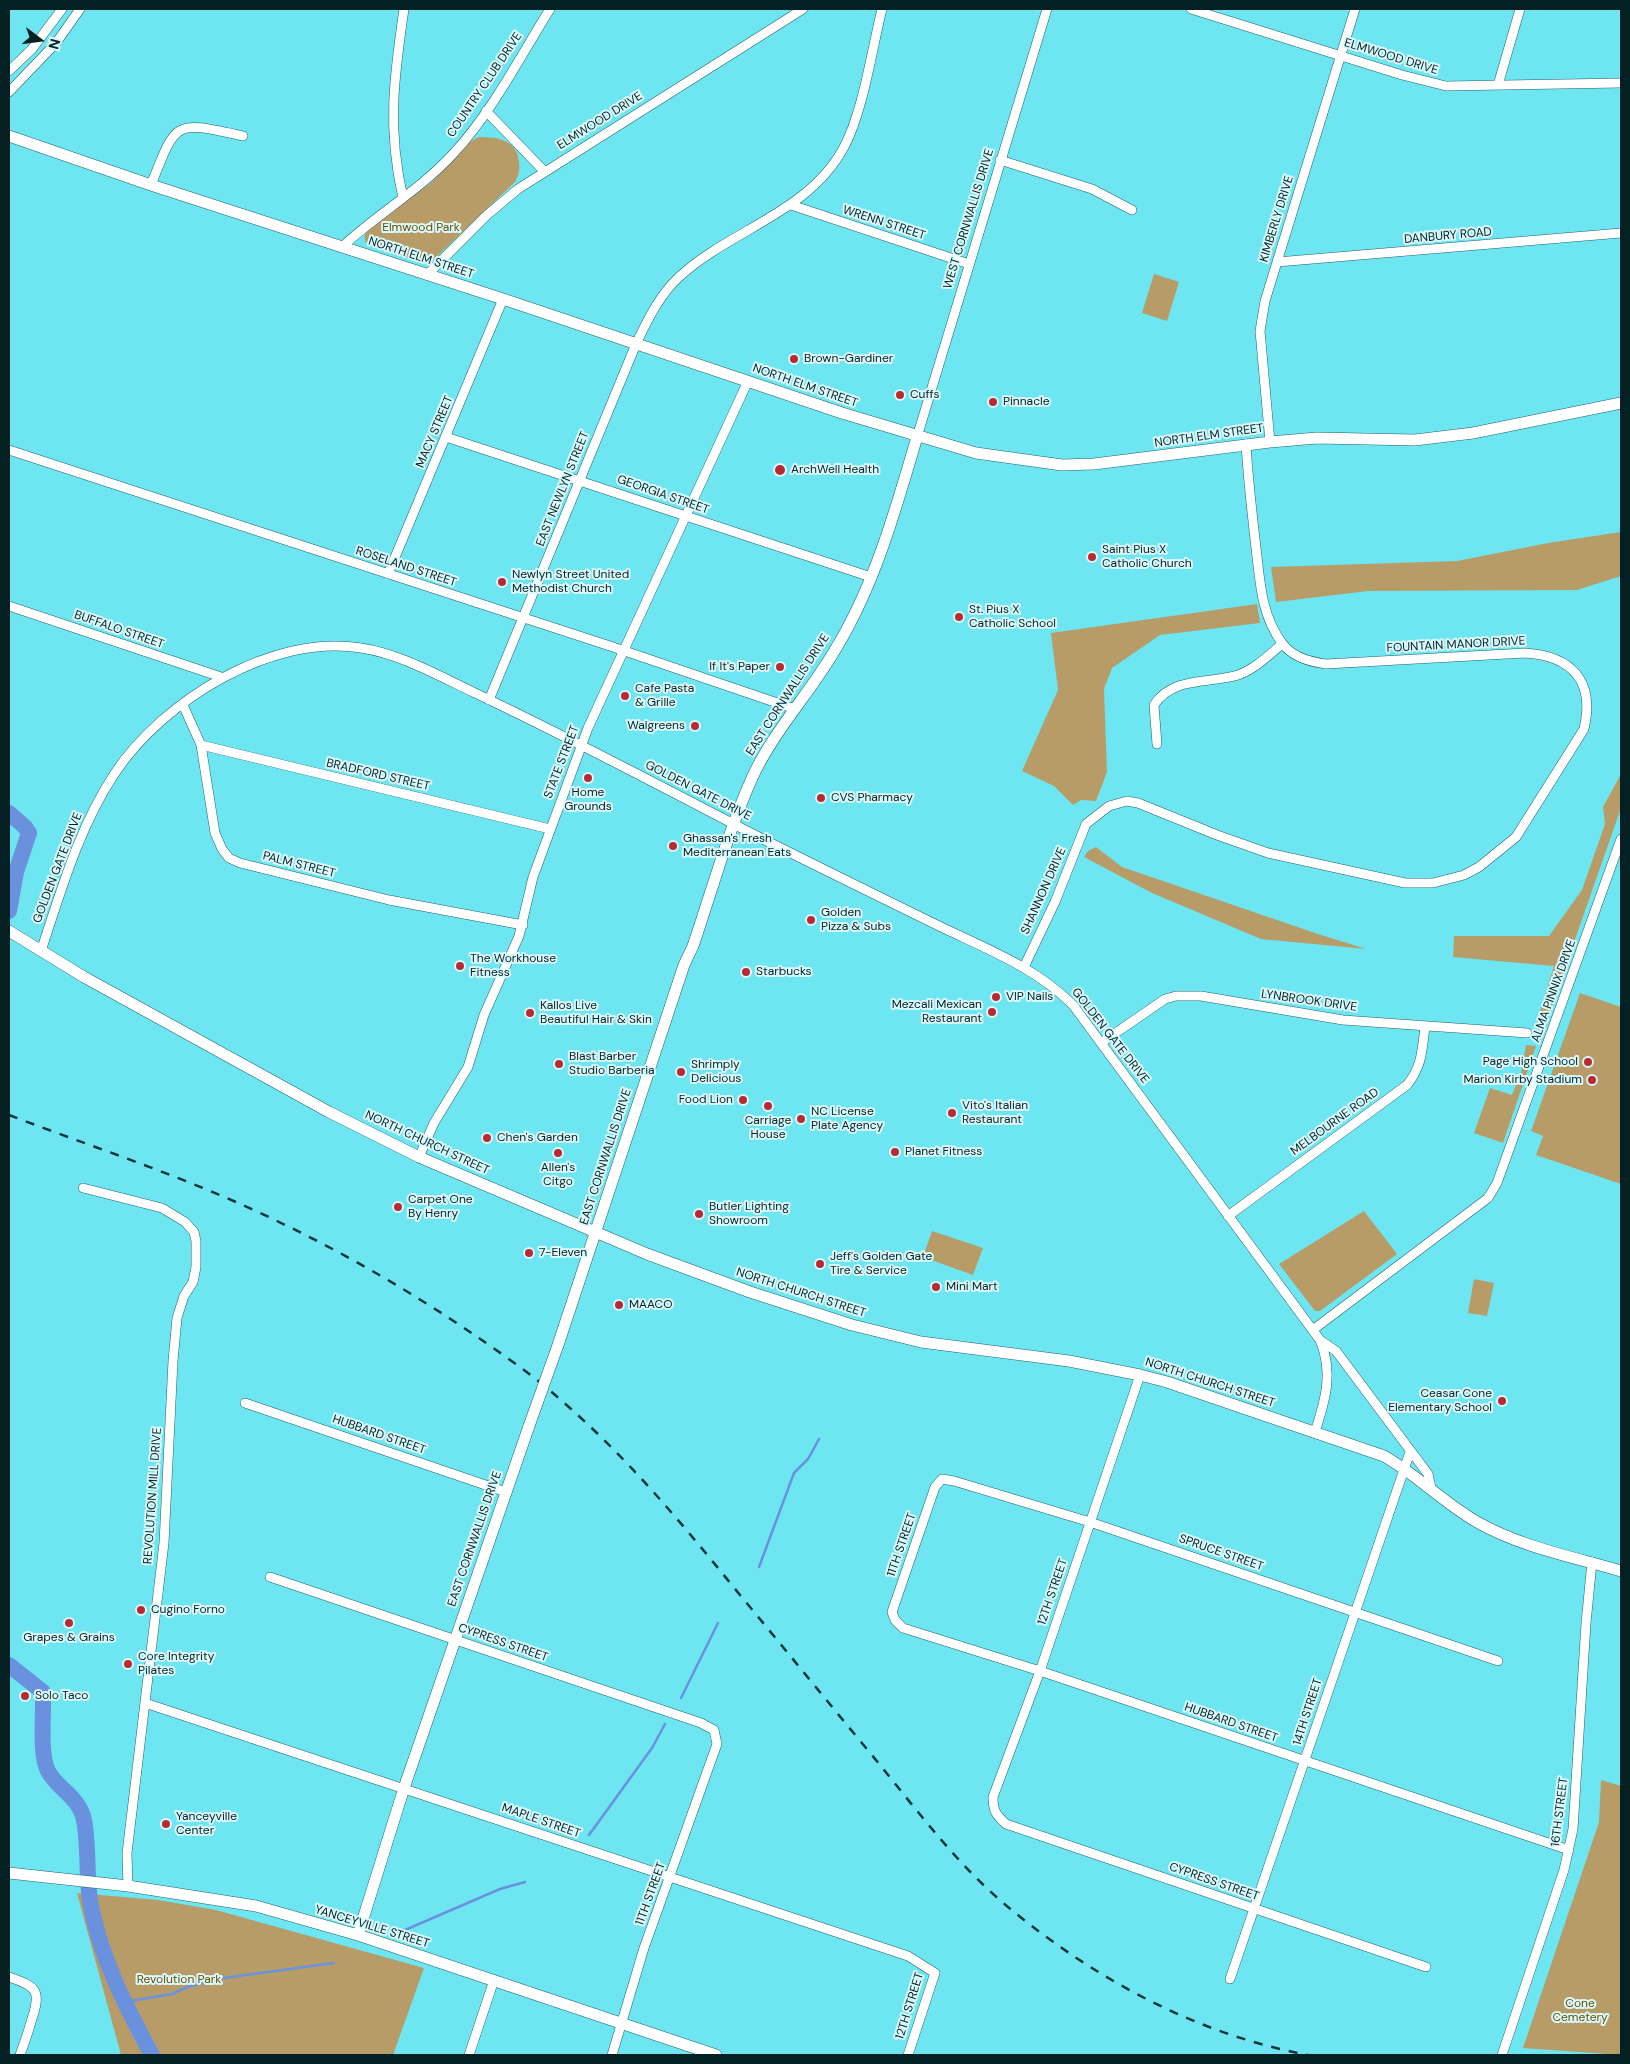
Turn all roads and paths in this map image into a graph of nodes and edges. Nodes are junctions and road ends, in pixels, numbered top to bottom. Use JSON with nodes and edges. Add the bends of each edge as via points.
{"nodes":[{"id":1,"x":62,"y":9,"type":"edge"},
{"id":2,"x":80,"y":9,"type":"edge"},
{"id":3,"x":404,"y":9,"type":"edge"},
{"id":4,"x":550,"y":9,"type":"edge"},
{"id":5,"x":803,"y":9,"type":"edge"},
{"id":6,"x":882,"y":9,"type":"edge"},
{"id":7,"x":1047,"y":9,"type":"edge"},
{"id":8,"x":1191,"y":9,"type":"edge"},
{"id":9,"x":1355,"y":9,"type":"edge"},
{"id":10,"x":1520,"y":9,"type":"edge"},
{"id":11,"x":1341,"y":55,"type":"junction"},
{"id":12,"x":9,"y":71,"type":"edge"},
{"id":13,"x":1621,"y":83,"type":"edge"},
{"id":14,"x":1498,"y":85,"type":"junction"},
{"id":15,"x":9,"y":92,"type":"edge"},
{"id":16,"x":486,"y":111,"type":"junction"},
{"id":17,"x":9,"y":136,"type":"edge"},
{"id":18,"x":244,"y":136,"type":"dead end"},
{"id":19,"x":1000,"y":160,"type":"junction"},
{"id":20,"x":544,"y":171,"type":"junction"},
{"id":21,"x":151,"y":185,"type":"junction"},
{"id":22,"x":403,"y":198,"type":"junction"},
{"id":23,"x":791,"y":205,"type":"junction"},
{"id":24,"x":1132,"y":210,"type":"dead end"},
{"id":25,"x":1621,"y":233,"type":"edge"},
{"id":26,"x":342,"y":247,"type":"junction"},
{"id":27,"x":1277,"y":262,"type":"junction"},
{"id":28,"x":968,"y":264,"type":"junction"},
{"id":29,"x":427,"y":275,"type":"junction"},
{"id":30,"x":503,"y":298,"type":"junction"},
{"id":31,"x":636,"y":344,"type":"junction"},
{"id":32,"x":748,"y":382,"type":"junction"},
{"id":33,"x":1621,"y":403,"type":"edge"},
{"id":34,"x":446,"y":437,"type":"junction"},
{"id":35,"x":917,"y":437,"type":"junction"},
{"id":36,"x":1270,"y":442,"type":"junction"},
{"id":37,"x":1246,"y":444,"type":"junction"},
{"id":38,"x":9,"y":450,"type":"edge"},
{"id":39,"x":580,"y":480,"type":"junction"},
{"id":40,"x":687,"y":516,"type":"junction"},
{"id":41,"x":388,"y":574,"type":"junction"},
{"id":42,"x":871,"y":577,"type":"junction"},
{"id":43,"x":9,"y":606,"type":"edge"},
{"id":44,"x":524,"y":618,"type":"junction"},
{"id":45,"x":1282,"y":644,"type":"junction"},
{"id":46,"x":624,"y":650,"type":"junction"},
{"id":47,"x":221,"y":677,"type":"junction"},
{"id":48,"x":489,"y":700,"type":"junction"},
{"id":49,"x":183,"y":705,"type":"junction"},
{"id":50,"x":795,"y":710,"type":"junction"},
{"id":51,"x":1157,"y":744,"type":"dead end"},
{"id":52,"x":581,"y":745,"type":"junction"},
{"id":53,"x":201,"y":746,"type":"junction"},
{"id":54,"x":734,"y":824,"type":"junction"},
{"id":55,"x":1086,"y":824,"type":"joint"},
{"id":56,"x":550,"y":829,"type":"junction"},
{"id":57,"x":1621,"y":839,"type":"edge"},
{"id":58,"x":523,"y":925,"type":"junction"},
{"id":59,"x":9,"y":931,"type":"edge"},
{"id":60,"x":41,"y":951,"type":"junction"},
{"id":61,"x":1024,"y":967,"type":"junction"},
{"id":62,"x":1425,"y":1027,"type":"junction"},
{"id":63,"x":1527,"y":1034,"type":"dead end"},
{"id":64,"x":1101,"y":1043,"type":"junction"},
{"id":65,"x":419,"y":1157,"type":"junction"},
{"id":66,"x":83,"y":1188,"type":"dead end"},
{"id":67,"x":1228,"y":1216,"type":"junction"},
{"id":68,"x":595,"y":1234,"type":"junction"},
{"id":69,"x":1314,"y":1329,"type":"junction"},
{"id":70,"x":1320,"y":1340,"type":"junction"},
{"id":71,"x":1140,"y":1375,"type":"junction"},
{"id":72,"x":245,"y":1403,"type":"dead end"},
{"id":73,"x":1315,"y":1432,"type":"junction"},
{"id":74,"x":1410,"y":1452,"type":"junction"},
{"id":75,"x":1404,"y":1468,"type":"junction"},
{"id":76,"x":935,"y":1487,"type":"joint"},
{"id":77,"x":1431,"y":1488,"type":"junction"},
{"id":78,"x":506,"y":1492,"type":"junction"},
{"id":79,"x":1090,"y":1522,"type":"junction"},
{"id":80,"x":1592,"y":1562,"type":"junction"},
{"id":81,"x":1621,"y":1571,"type":"edge"},
{"id":82,"x":270,"y":1577,"type":"dead end"},
{"id":83,"x":892,"y":1612,"type":"joint"},
{"id":84,"x":1355,"y":1612,"type":"junction"},
{"id":85,"x":455,"y":1640,"type":"junction"},
{"id":86,"x":1498,"y":1661,"type":"dead end"},
{"id":87,"x":1040,"y":1671,"type":"junction"},
{"id":88,"x":145,"y":1703,"type":"junction"},
{"id":89,"x":717,"y":1744,"type":"joint"},
{"id":90,"x":1305,"y":1761,"type":"junction"},
{"id":91,"x":404,"y":1788,"type":"junction"},
{"id":92,"x":997,"y":1816,"type":"joint"},
{"id":93,"x":1569,"y":1850,"type":"junction"},
{"id":94,"x":9,"y":1873,"type":"edge"},
{"id":95,"x":671,"y":1878,"type":"junction"},
{"id":96,"x":122,"y":1885,"type":"junction"},
{"id":97,"x":1255,"y":1909,"type":"junction"},
{"id":98,"x":358,"y":1935,"type":"junction"},
{"id":99,"x":927,"y":1967,"type":"joint"},
{"id":100,"x":1426,"y":1967,"type":"dead end"},
{"id":101,"x":9,"y":1977,"type":"edge"},
{"id":102,"x":1230,"y":1979,"type":"dead end"},
{"id":103,"x":494,"y":1980,"type":"junction"},
{"id":104,"x":623,"y":2024,"type":"junction"},
{"id":105,"x":20,"y":2055,"type":"edge"},
{"id":106,"x":469,"y":2055,"type":"edge"},
{"id":107,"x":612,"y":2055,"type":"edge"},
{"id":108,"x":716,"y":2055,"type":"edge"},
{"id":109,"x":908,"y":2055,"type":"edge"},
{"id":110,"x":1502,"y":2055,"type":"edge"}],
"edges":[{"from":1,"to":12,"type":"street","via":[[32,49]]},
{"from":2,"to":15,"type":"street","via":[[56,43]]},
{"from":3,"to":22,"type":"street","via":[[395,70],[392,124],[395,162]]},
{"from":4,"to":16,"type":"street","name":"COUNTRY CLUB DRIVE"},
{"from":5,"to":20,"type":"street","name":"ELMWOOD DRIVE"},
{"from":6,"to":23,"type":"street","name":"EAST NEWLYN STREET","via":[[855,119],[844,147],[826,173]]},
{"from":7,"to":19,"type":"street","name":"WEST CORNWALLIS DRIVE"},
{"from":8,"to":11,"type":"street","name":"ELMWOOD DRIVE"},
{"from":9,"to":11,"type":"street","name":"KIMBERLY DRIVE"},
{"from":10,"to":14,"type":"street"},
{"from":11,"to":14,"type":"street","name":"ELMWOOD DRIVE","via":[[1446,86]]},
{"from":11,"to":27,"type":"street","name":"KIMBERLY DRIVE"},
{"from":13,"to":14,"type":"street","name":"ELMWOOD DRIVE"},
{"from":16,"to":20,"type":"street"},
{"from":16,"to":22,"type":"street","name":"COUNTRY CLUB DRIVE","via":[[454,153]]},
{"from":17,"to":21,"type":"main road","name":"NORTH ELM STREET"},
{"from":18,"to":21,"type":"street","via":[[185,127],[168,141]]},
{"from":19,"to":24,"type":"street","via":[[1092,189]]},
{"from":19,"to":28,"type":"street","name":"WEST CORNWALLIS DRIVE"},
{"from":20,"to":29,"type":"street","name":"ELMWOOD DRIVE","via":[[487,215]]},
{"from":21,"to":26,"type":"main road","name":"NORTH ELM STREET"},
{"from":22,"to":26,"type":"street","name":"COUNTRY CLUB DRIVE"},
{"from":23,"to":28,"type":"street","name":"WRENN STREET"},
{"from":23,"to":31,"type":"street","name":"EAST NEWLYN STREET","via":[[706,255],[677,278]]},
{"from":25,"to":27,"type":"street","name":"DANBURY ROAD"},
{"from":26,"to":29,"type":"main road","name":"NORTH ELM STREET"},
{"from":27,"to":36,"type":"street","name":"KIMBERLY DRIVE","via":[[1260,331]]},
{"from":28,"to":35,"type":"street","name":"WEST CORNWALLIS DRIVE"},
{"from":29,"to":30,"type":"main road","name":"NORTH ELM STREET"},
{"from":30,"to":31,"type":"main road","name":"NORTH ELM STREET"},
{"from":30,"to":34,"type":"street","name":"MACY STREET"},
{"from":31,"to":32,"type":"main road","name":"NORTH ELM STREET"},
{"from":31,"to":39,"type":"street","name":"EAST NEWLYN STREET"},
{"from":32,"to":35,"type":"main road","name":"NORTH ELM STREET"},
{"from":32,"to":40,"type":"street","name":"STATE STREET"},
{"from":33,"to":36,"type":"main road","name":"NORTH ELM STREET","via":[[1472,433],[1415,440],[1317,438]]},
{"from":34,"to":39,"type":"street","name":"GEORGIA STREET"},
{"from":34,"to":41,"type":"street","name":"MACY STREET"},
{"from":35,"to":37,"type":"main road","name":"NORTH ELM STREET","via":[[976,453],[1062,465],[1094,464]]},
{"from":35,"to":42,"type":"main road","name":"EAST CORNWALLIS DRIVE"},
{"from":36,"to":37,"type":"main road","name":"NORTH ELM STREET"},
{"from":37,"to":45,"type":"street","name":"FOUNTAIN MANOR DRIVE","via":[[1263,600],[1269,622]]},
{"from":38,"to":41,"type":"street","name":"ROSELAND STREET"},
{"from":39,"to":40,"type":"street","name":"GEORGIA STREET"},
{"from":39,"to":44,"type":"street","name":"EAST NEWLYN STREET"},
{"from":40,"to":42,"type":"street","name":"GEORGIA STREET"},
{"from":40,"to":46,"type":"street","name":"STATE STREET"},
{"from":41,"to":44,"type":"street","name":"ROSELAND STREET"},
{"from":42,"to":50,"type":"main road","name":"EAST CORNWALLIS DRIVE","via":[[838,646]]},
{"from":43,"to":47,"type":"street","name":"BUFFALO STREET"},
{"from":44,"to":46,"type":"street","name":"ROSELAND STREET"},
{"from":44,"to":48,"type":"street","name":"EAST NEWLYN STREET"},
{"from":45,"to":51,"type":"street","via":[[1240,674],[1167,691],[1154,706]]},
{"from":45,"to":55,"type":"street","name":"FOUNTAIN MANOR DRIVE","via":[[1303,659],[1326,664],[1525,653],[1544,656],[1562,662],[1578,673],[1586,693],[1588,711],[1584,729],[1516,837],[1479,868],[1447,880],[1405,883],[1268,853],[1127,801],[1109,806]]},
{"from":46,"to":50,"type":"street","name":"ROSELAND STREET"},
{"from":46,"to":52,"type":"street","name":"STATE STREET"},
{"from":47,"to":48,"type":"street","name":"GOLDEN GATE DRIVE","via":[[297,649],[332,645],[388,655]]},
{"from":47,"to":49,"type":"street","name":"GOLDEN GATE DRIVE"},
{"from":48,"to":52,"type":"street","name":"GOLDEN GATE DRIVE"},
{"from":49,"to":53,"type":"street","name":"PALM STREET"},
{"from":49,"to":60,"type":"street","name":"GOLDEN GATE DRIVE","via":[[135,748],[97,804],[63,883]]},
{"from":50,"to":54,"type":"main road","name":"EAST CORNWALLIS DRIVE","via":[[766,751]]},
{"from":52,"to":54,"type":"street","name":"GOLDEN GATE DRIVE"},
{"from":52,"to":56,"type":"street","name":"STATE STREET"},
{"from":53,"to":56,"type":"street","name":"BRADFORD STREET"},
{"from":53,"to":58,"type":"street","name":"PALM STREET","via":[[215,833],[229,858],[388,900]]},
{"from":54,"to":61,"type":"street","name":"GOLDEN GATE DRIVE"},
{"from":54,"to":68,"type":"main road","name":"EAST CORNWALLIS DRIVE"},
{"from":55,"to":61,"type":"street","name":"SHANNON DRIVE","via":[[1055,902]]},
{"from":56,"to":58,"type":"street","name":"STATE STREET","via":[[529,893]]},
{"from":57,"to":69,"type":"street","name":"ALMA PINNIX DRIVE","via":[[1497,1183],[1488,1198]]},
{"from":58,"to":65,"type":"street","name":"STATE STREET","via":[[484,1015],[466,1074],[434,1122]]},
{"from":59,"to":60,"type":"main road","name":"NORTH CHURCH STREET"},
{"from":60,"to":65,"type":"main road","name":"NORTH CHURCH STREET","via":[[237,1063]]},
{"from":61,"to":64,"type":"street","name":"GOLDEN GATE DRIVE","via":[[1062,994]]},
{"from":62,"to":63,"type":"street","name":"LYNBROOK DRIVE"},
{"from":62,"to":64,"type":"street","name":"LYNBROOK DRIVE","via":[[1343,1020],[1201,996],[1176,996],[1165,999]]},
{"from":62,"to":67,"type":"street","name":"MELBOURNE ROAD","via":[[1422,1059],[1407,1085]]},
{"from":64,"to":67,"type":"street","name":"GOLDEN GATE DRIVE"},
{"from":65,"to":68,"type":"main road","name":"NORTH CHURCH STREET"},
{"from":66,"to":88,"type":"street","name":"REVOLUTION MILL DRIVE","via":[[162,1208],[185,1222],[194,1232],[196,1241],[193,1282],[184,1296],[176,1327],[164,1543]]},
{"from":67,"to":69,"type":"street","name":"GOLDEN GATE DRIVE"},
{"from":68,"to":71,"type":"main road","name":"NORTH CHURCH STREET","via":[[750,1292],[852,1325],[926,1343],[1069,1361]]},
{"from":68,"to":78,"type":"main road","name":"EAST CORNWALLIS DRIVE","bridge":true},
{"from":69,"to":70,"type":"street","name":"GOLDEN GATE DRIVE"},
{"from":70,"to":73,"type":"street","name":"GOLDEN GATE DRIVE","via":[[1328,1380]]},
{"from":70,"to":74,"type":"street","name":"GOLDEN GATE DRIVE","via":[[1336,1352]]},
{"from":71,"to":73,"type":"main road","name":"NORTH CHURCH STREET"},
{"from":71,"to":79,"type":"street","name":"12TH STREET"},
{"from":72,"to":78,"type":"street","name":"HUBBARD STREET"},
{"from":73,"to":75,"type":"main road","name":"NORTH CHURCH STREET","via":[[1384,1456]]},
{"from":74,"to":75,"type":"street","name":"14TH STREET"},
{"from":74,"to":77,"type":"street","name":"GOLDEN GATE DRIVE","via":[[1428,1474]]},
{"from":75,"to":77,"type":"main road","name":"NORTH CHURCH STREET"},
{"from":75,"to":84,"type":"street","name":"14TH STREET"},
{"from":76,"to":79,"type":"street","name":"SPRUCE STREET","via":[[942,1479],[954,1481]]},
{"from":76,"to":83,"type":"street","name":"11TH STREET"},
{"from":77,"to":80,"type":"main road","name":"NORTH CHURCH STREET","via":[[1480,1524],[1519,1541]]},
{"from":78,"to":85,"type":"main road","name":"EAST CORNWALLIS DRIVE"},
{"from":79,"to":84,"type":"street","name":"SPRUCE STREET"},
{"from":79,"to":87,"type":"street","name":"12TH STREET"},
{"from":80,"to":81,"type":"main road","name":"NORTH CHURCH STREET"},
{"from":80,"to":93,"type":"street","name":"16TH STREET","via":[[1576,1798]]},
{"from":82,"to":85,"type":"street","name":"CYPRESS STREET"},
{"from":83,"to":87,"type":"street","name":"HUBBARD STREET","via":[[903,1628]]},
{"from":84,"to":86,"type":"street","name":"SPRUCE STREET"},
{"from":84,"to":90,"type":"street","name":"14TH STREET"},
{"from":85,"to":89,"type":"street","name":"CYPRESS STREET","via":[[701,1723],[714,1730]]},
{"from":85,"to":91,"type":"main road","name":"EAST CORNWALLIS DRIVE"},
{"from":87,"to":90,"type":"street","name":"HUBBARD STREET"},
{"from":87,"to":92,"type":"street","name":"12TH STREET","via":[[993,1798]]},
{"from":88,"to":91,"type":"street","name":"MAPLE STREET"},
{"from":88,"to":96,"type":"street","name":"REVOLUTION MILL DRIVE"},
{"from":89,"to":95,"type":"street","name":"11TH STREET"},
{"from":90,"to":93,"type":"street","name":"HUBBARD STREET"},
{"from":90,"to":97,"type":"street","name":"14TH STREET"},
{"from":91,"to":95,"type":"street","name":"MAPLE STREET"},
{"from":91,"to":98,"type":"main road","name":"EAST CORNWALLIS DRIVE"},
{"from":92,"to":97,"type":"street","name":"CYPRESS STREET","via":[[1006,1824]]},
{"from":93,"to":110,"type":"street","name":"16TH STREET"},
{"from":94,"to":96,"type":"main road","name":"YANCEYVILLE STREET"},
{"from":95,"to":99,"type":"street","name":"MAPLE STREET","via":[[908,1956]]},
{"from":95,"to":104,"type":"street","name":"11TH STREET","via":[[644,1948]]},
{"from":96,"to":98,"type":"main road","name":"YANCEYVILLE STREET","via":[[234,1901]]},
{"from":97,"to":100,"type":"street","name":"CYPRESS STREET"},
{"from":97,"to":102,"type":"street","name":"14TH STREET"},
{"from":98,"to":103,"type":"main road","name":"YANCEYVILLE STREET"},
{"from":99,"to":109,"type":"street","name":"12TH STREET","via":[[936,1973]]},
{"from":101,"to":105,"type":"street","via":[[30,1986],[38,2002]]},
{"from":103,"to":104,"type":"main road","name":"YANCEYVILLE STREET"},
{"from":103,"to":106,"type":"street"},
{"from":104,"to":107,"type":"street","name":"11TH STREET"},
{"from":104,"to":108,"type":"main road","name":"YANCEYVILLE STREET"}]}
